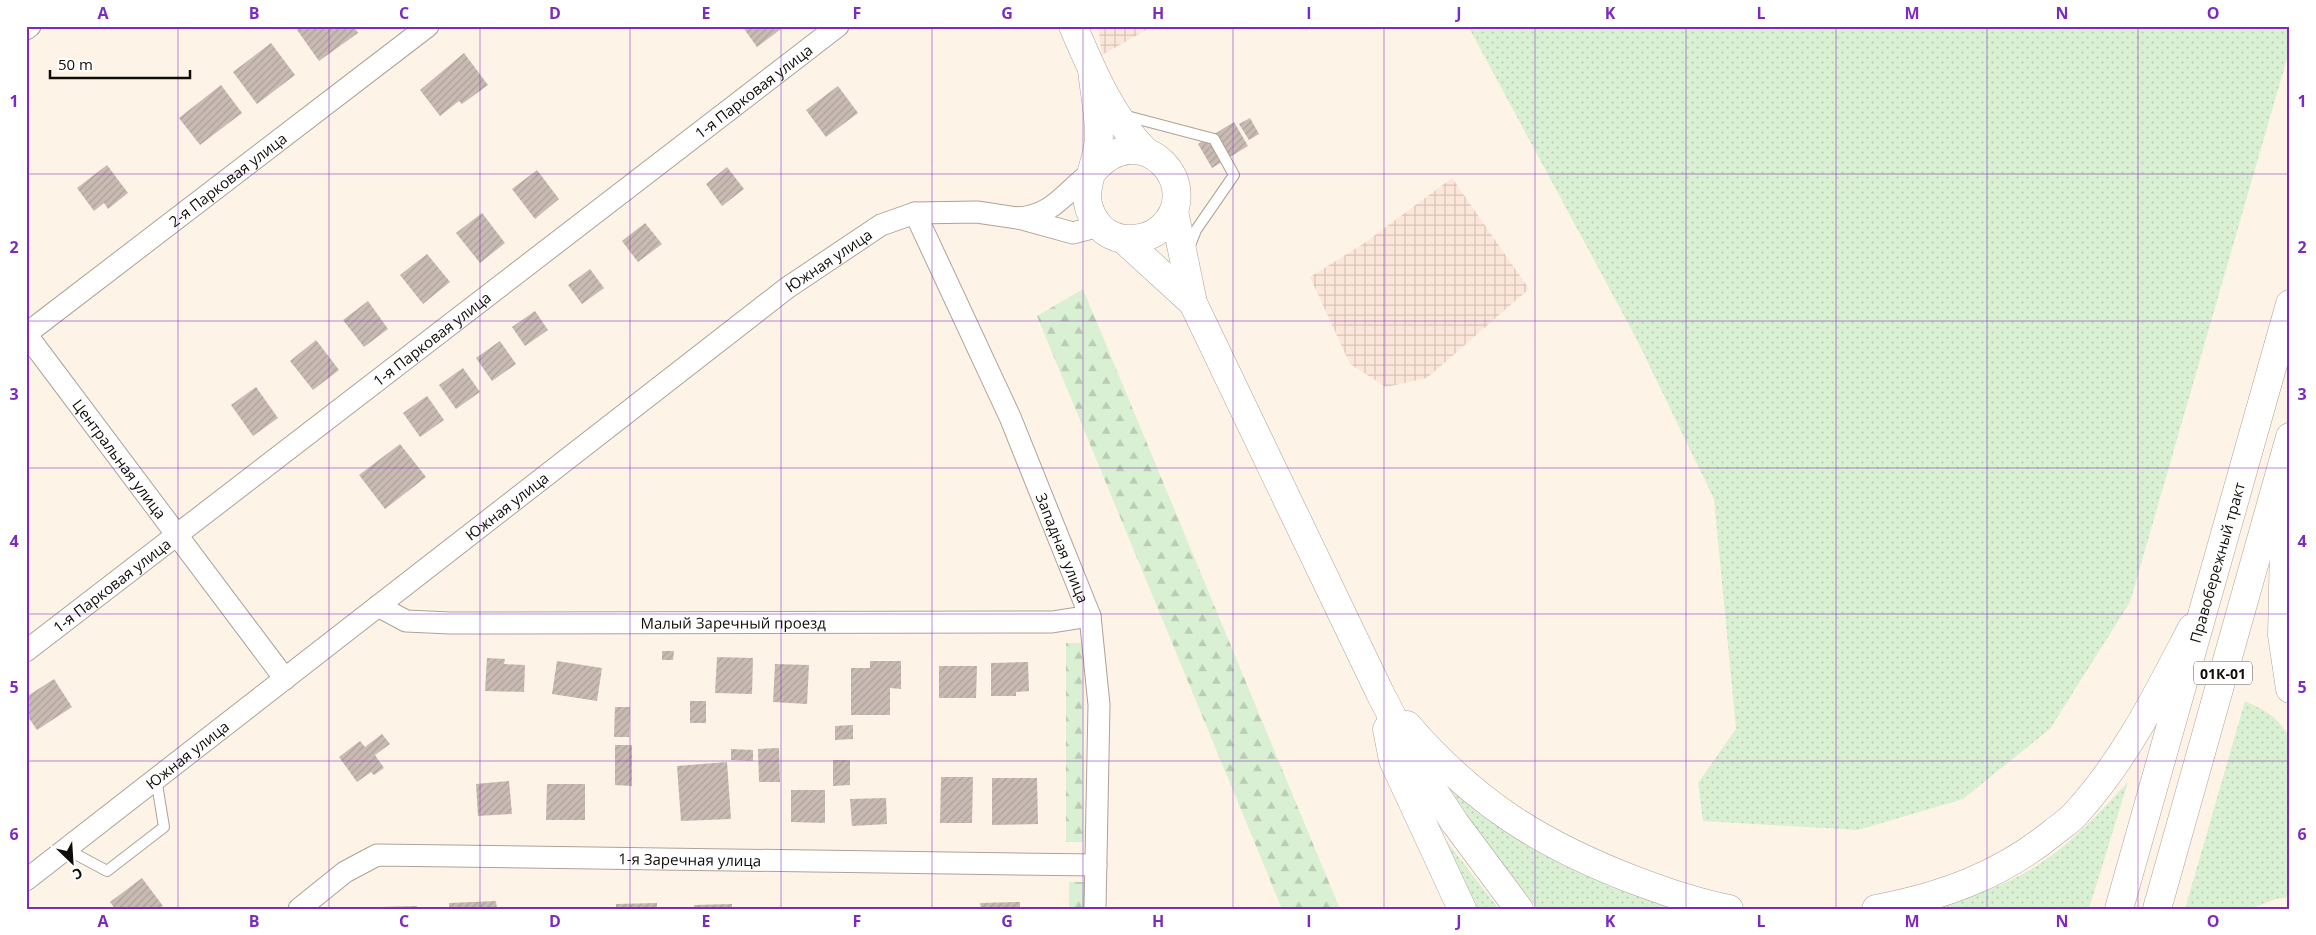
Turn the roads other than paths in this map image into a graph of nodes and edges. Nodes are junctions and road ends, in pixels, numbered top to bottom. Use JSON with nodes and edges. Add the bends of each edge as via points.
{"nodes":[{"id":1,"x":30,"y":26,"type":"edge"},
{"id":2,"x":428,"y":26,"type":"edge"},
{"id":3,"x":838,"y":26,"type":"edge"},
{"id":4,"x":1073,"y":26,"type":"edge"},
{"id":5,"x":26,"y":29,"type":"edge"},
{"id":6,"x":1092,"y":70,"type":"junction"},
{"id":7,"x":1116,"y":113,"type":"junction"},
{"id":8,"x":1144,"y":151,"type":"junction"},
{"id":9,"x":1093,"y":171,"type":"junction"},
{"id":10,"x":1174,"y":211,"type":"junction"},
{"id":11,"x":915,"y":214,"type":"junction"},
{"id":12,"x":1018,"y":218,"type":"junction"},
{"id":13,"x":1111,"y":232,"type":"junction"},
{"id":14,"x":1184,"y":260,"type":"junction"},
{"id":15,"x":1193,"y":304,"type":"junction"},
{"id":16,"x":2290,"y":304,"type":"edge"},
{"id":17,"x":26,"y":334,"type":"edge"},
{"id":18,"x":2290,"y":437,"type":"edge"},
{"id":19,"x":2290,"y":490,"type":"edge"},
{"id":20,"x":178,"y":535,"type":"junction"},
{"id":21,"x":2205,"y":604,"type":"junction"},
{"id":22,"x":378,"y":606,"type":"junction"},
{"id":23,"x":1090,"y":616,"type":"junction"},
{"id":24,"x":26,"y":651,"type":"edge"},
{"id":25,"x":285,"y":679,"type":"junction"},
{"id":26,"x":2290,"y":689,"type":"edge"},
{"id":27,"x":1380,"y":693,"type":"junction"},
{"id":28,"x":156,"y":778,"type":"junction"},
{"id":29,"x":66,"y":849,"type":"junction"},
{"id":30,"x":1096,"y":865,"type":"junction"},
{"id":31,"x":26,"y":880,"type":"edge"},
{"id":32,"x":299,"y":909,"type":"edge"},
{"id":33,"x":1095,"y":909,"type":"edge"},
{"id":34,"x":1462,"y":909,"type":"edge"},
{"id":35,"x":1519,"y":909,"type":"edge"},
{"id":36,"x":1728,"y":909,"type":"edge"},
{"id":37,"x":1876,"y":909,"type":"edge"},
{"id":38,"x":2118,"y":909,"type":"edge"},
{"id":39,"x":2157,"y":909,"type":"edge"}],
"edges":[{"from":1,"to":5,"type":"street"},
{"from":2,"to":17,"type":"street","name":"2-я Парковая улица"},
{"from":3,"to":20,"type":"street","name":"1-я Парковая улица"},
{"from":4,"to":6,"type":"main road"},
{"from":6,"to":7,"type":"main road"},
{"from":6,"to":9,"type":"main road","via":[[1100,135]]},
{"from":7,"to":8,"type":"main road","via":[[1129,135]]},
{"from":7,"to":14,"type":"lane","via":[[1214,139],[1234,175],[1196,230]]},
{"from":8,"to":9,"type":"main road","via":[[1115,152]]},
{"from":8,"to":10,"type":"main road","via":[[1158,158],[1172,175],[1177,197]]},
{"from":9,"to":12,"type":"street","via":[[1051,207],[1035,217]]},
{"from":9,"to":13,"type":"main road","via":[[1087,185],[1086,200],[1090,214]]},
{"from":10,"to":13,"type":"main road","via":[[1166,224],[1142,238]]},
{"from":10,"to":14,"type":"main road"},
{"from":11,"to":12,"type":"street","name":"Южная улица","via":[[977,212]]},
{"from":11,"to":22,"type":"street","name":"Южная улица","via":[[881,225],[787,288]]},
{"from":11,"to":23,"type":"street","name":"Западная улица","via":[[1010,417]]},
{"from":12,"to":13,"type":"street","via":[[1073,233]]},
{"from":13,"to":15,"type":"main road"},
{"from":14,"to":15,"type":"main road"},
{"from":15,"to":27,"type":"main road"},
{"from":16,"to":21,"type":"main road","name":"Правобережный тракт","number":"01К-01"},
{"from":17,"to":20,"type":"street","name":"Центральная улица"},
{"from":18,"to":39,"type":"main road","number":"01К-01"},
{"from":19,"to":26,"type":"main road","via":[[2284,546],[2282,635]]},
{"from":20,"to":24,"type":"street","name":"1-я Парковая улица"},
{"from":20,"to":25,"type":"street","name":"Центральная улица"},
{"from":21,"to":37,"type":"main road","via":[[2120,757],[2078,812],[2033,850],[1978,880],[1915,901]]},
{"from":21,"to":38,"type":"main road","name":"Правобережный тракт","number":"01К-01"},
{"from":22,"to":23,"type":"street","name":"Малый Заречный проезд","via":[[406,621],[450,623],[1052,622]]},
{"from":22,"to":25,"type":"street","name":"Южная улица"},
{"from":23,"to":30,"type":"street","name":"Западная улица","via":[[1099,705]]},
{"from":25,"to":28,"type":"street","name":"Южная улица"},
{"from":27,"to":34,"type":"main road","via":[[1393,760]]},
{"from":27,"to":35,"type":"main road","via":[[1428,783]]},
{"from":27,"to":36,"type":"main road","via":[[1460,781],[1537,835],[1591,863],[1655,888]]},
{"from":28,"to":29,"type":"street","name":"Южная улица"},
{"from":28,"to":29,"type":"lane","via":[[164,827],[106,872]]},
{"from":29,"to":31,"type":"street","name":"Южная улица"},
{"from":30,"to":32,"type":"street","name":"1-я Заречная улица","via":[[377,855],[345,872]]},
{"from":30,"to":33,"type":"street","name":"Западная улица"}]}
